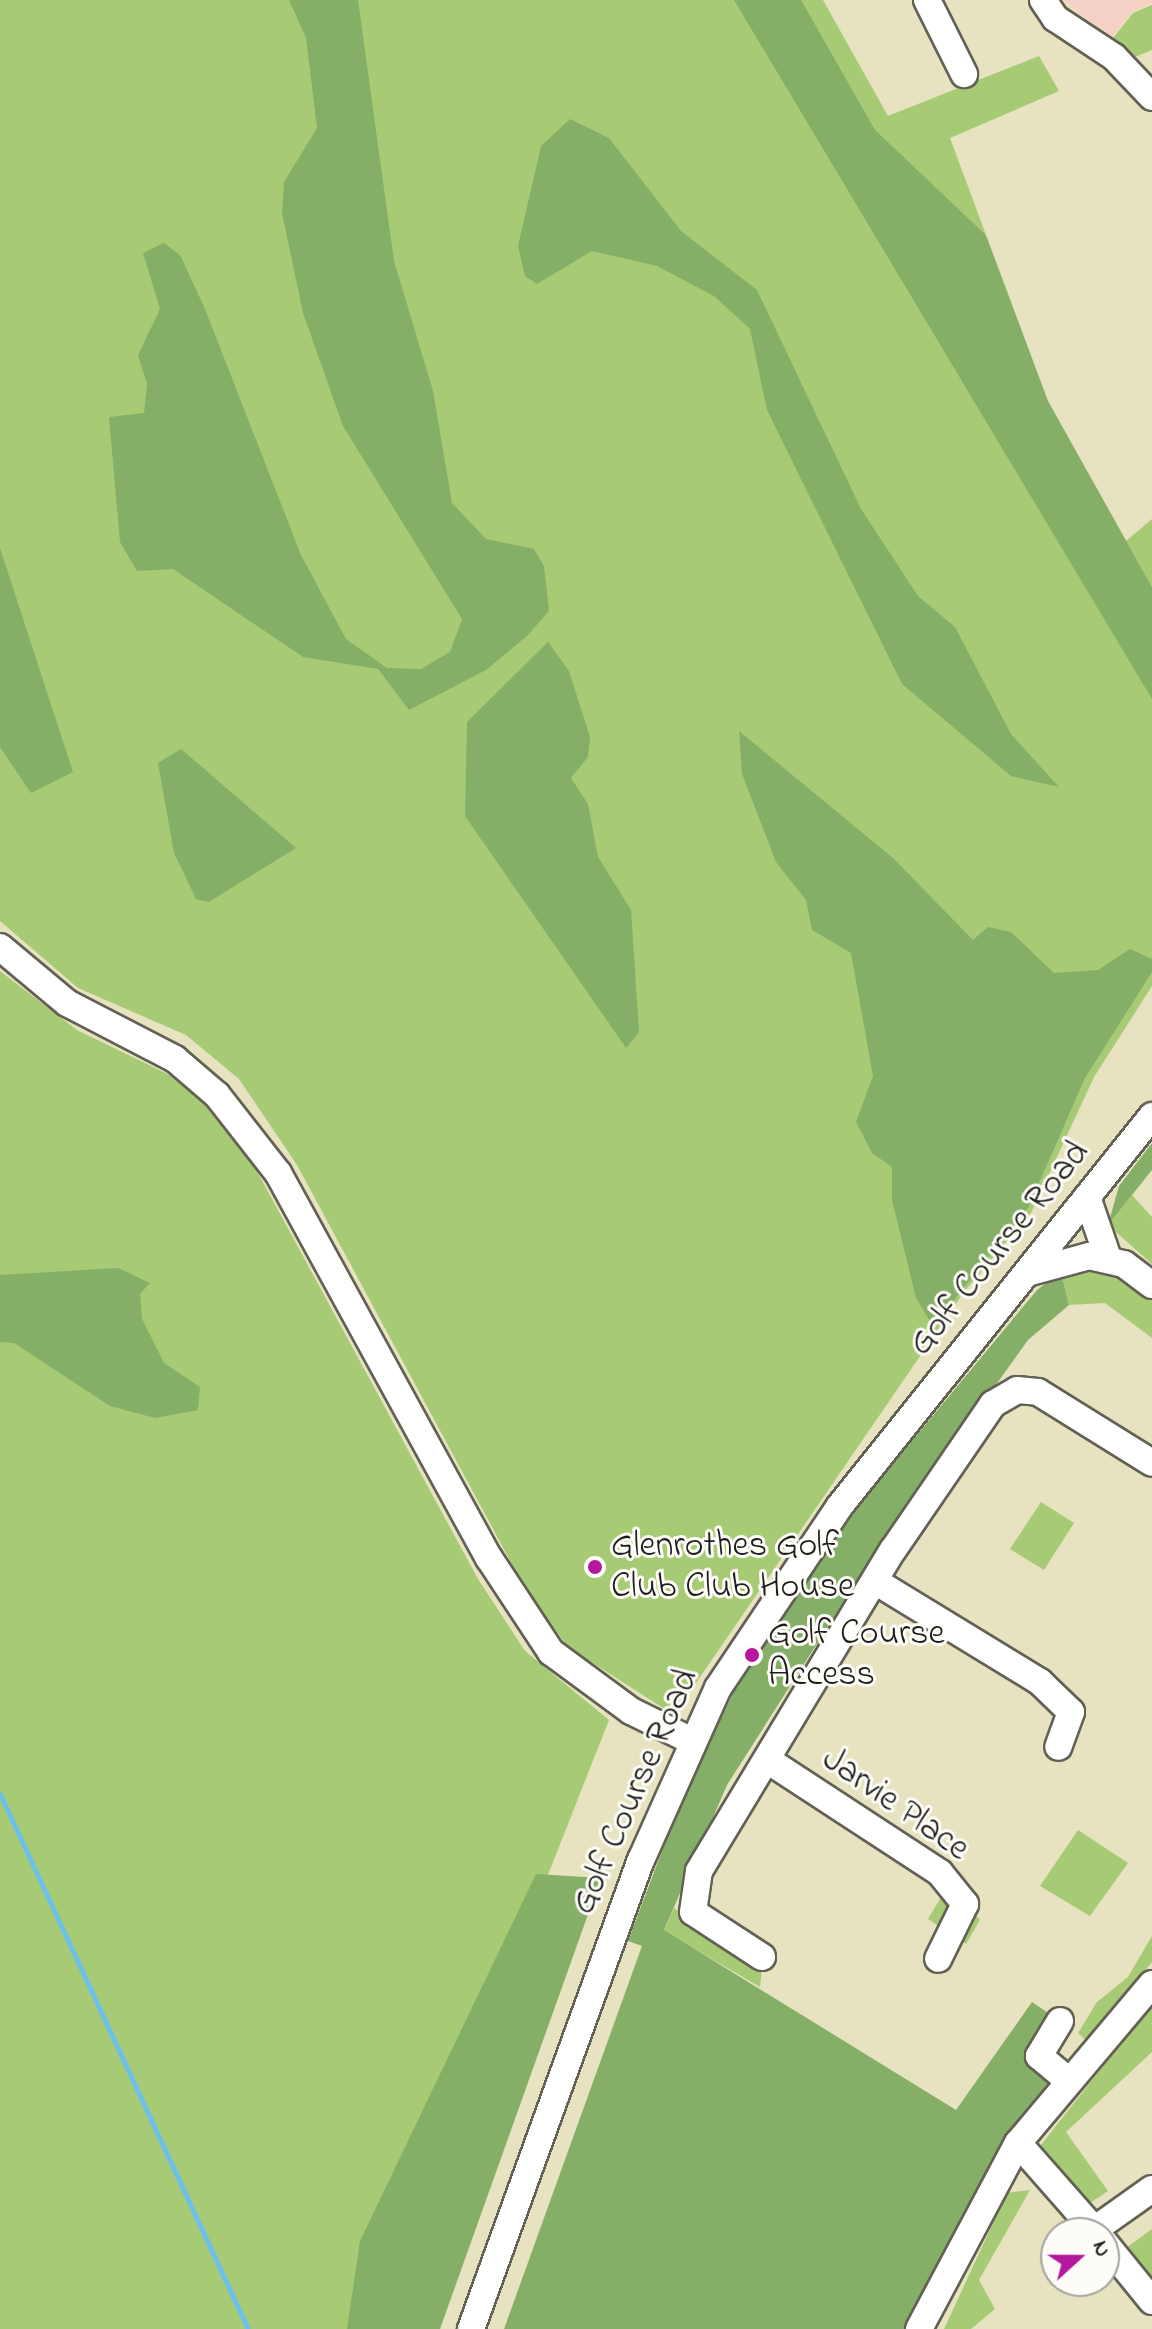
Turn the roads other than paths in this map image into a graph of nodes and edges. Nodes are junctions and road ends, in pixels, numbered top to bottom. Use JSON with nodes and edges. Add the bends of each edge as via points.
{"nodes":[{"id":1,"x":927,"y":0,"type":"edge"},
{"id":2,"x":1043,"y":0,"type":"edge"},
{"id":3,"x":964,"y":74,"type":"dead end"},
{"id":4,"x":1152,"y":97,"type":"edge"},
{"id":5,"x":0,"y":947,"type":"edge"},
{"id":6,"x":1152,"y":1116,"type":"edge"},
{"id":7,"x":1087,"y":1197,"type":"junction"},
{"id":8,"x":1108,"y":1258,"type":"junction"},
{"id":9,"x":1024,"y":1275,"type":"junction"},
{"id":10,"x":1152,"y":1285,"type":"edge"},
{"id":11,"x":1152,"y":1463,"type":"edge"},
{"id":12,"x":878,"y":1583,"type":"junction"},
{"id":13,"x":690,"y":1740,"type":"junction"},
{"id":14,"x":1058,"y":1747,"type":"dead end"},
{"id":15,"x":769,"y":1761,"type":"junction"},
{"id":16,"x":762,"y":1957,"type":"dead end"},
{"id":17,"x":938,"y":1959,"type":"dead end"},
{"id":18,"x":1152,"y":1984,"type":"edge"},
{"id":19,"x":1060,"y":2021,"type":"dead end"},
{"id":20,"x":1069,"y":2081,"type":"junction"},
{"id":21,"x":1018,"y":2143,"type":"junction"},
{"id":22,"x":1152,"y":2189,"type":"edge"},
{"id":23,"x":1082,"y":2217,"type":"edge"},
{"id":24,"x":1119,"y":2217,"type":"edge"},
{"id":25,"x":1120,"y":2262,"type":"edge"},
{"id":26,"x":1152,"y":2301,"type":"edge"},
{"id":27,"x":471,"y":2329,"type":"edge"},
{"id":28,"x":919,"y":2329,"type":"edge"}],
"edges":[{"from":1,"to":3,"type":"street"},
{"from":2,"to":4,"type":"street","via":[[1055,18],[1114,57]]},
{"from":5,"to":13,"type":"street","via":[[67,1003],[175,1059],[217,1095],[278,1173],[489,1558],[551,1652],[631,1711]]},
{"from":6,"to":7,"type":"street","name":"Golf Course Road"},
{"from":7,"to":8,"type":"street"},
{"from":7,"to":9,"type":"street","name":"Golf Course Road"},
{"from":8,"to":9,"type":"street","via":[[1066,1258]]},
{"from":8,"to":10,"type":"street"},
{"from":9,"to":13,"type":"street","name":"Golf Course Road","via":[[795,1566]]},
{"from":11,"to":12,"type":"street","via":[[1038,1392],[1007,1394],[955,1456]]},
{"from":12,"to":14,"type":"street","via":[[1040,1682],[1071,1712]]},
{"from":12,"to":15,"type":"street"},
{"from":13,"to":27,"type":"street","name":"Golf Course Road"},
{"from":15,"to":16,"type":"street","via":[[699,1871],[693,1912]]},
{"from":15,"to":17,"type":"street","name":"Jarvie Place","via":[[940,1873],[965,1904]]},
{"from":18,"to":20,"type":"street"},
{"from":19,"to":20,"type":"street","via":[[1039,2056]]},
{"from":20,"to":21,"type":"street"},
{"from":21,"to":23,"type":"street"},
{"from":21,"to":28,"type":"street"},
{"from":22,"to":24,"type":"street"},
{"from":25,"to":26,"type":"street"}]}
